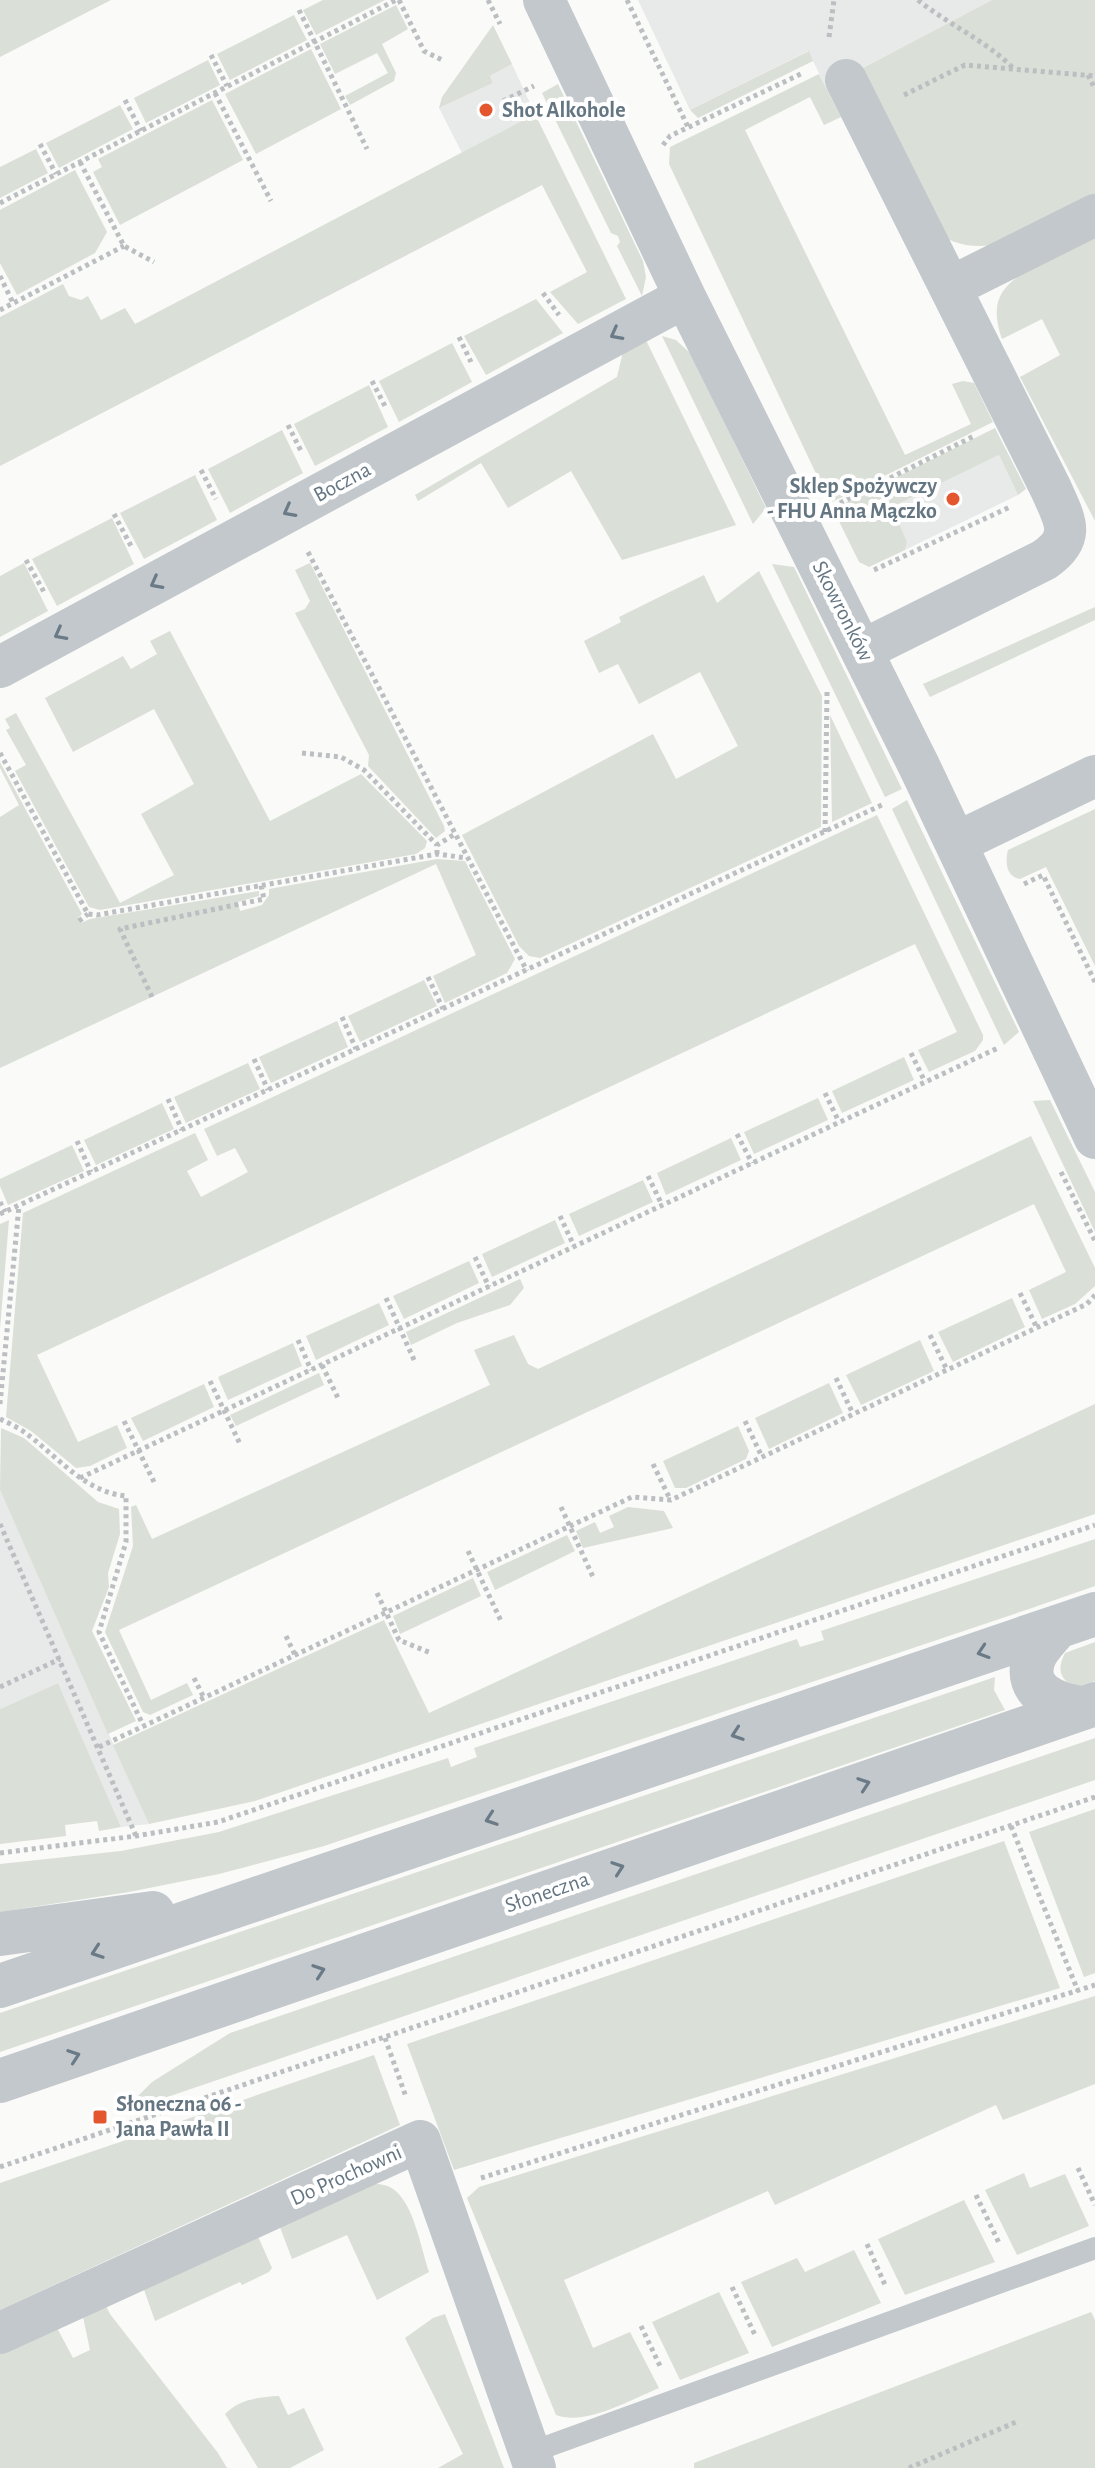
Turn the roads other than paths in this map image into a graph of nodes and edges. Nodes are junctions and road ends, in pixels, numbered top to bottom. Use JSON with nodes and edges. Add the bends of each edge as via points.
{"nodes":[{"id":1,"x":544,"y":0,"type":"edge"},
{"id":2,"x":839,"y":89,"type":"road end"},
{"id":3,"x":1095,"y":215,"type":"edge"},
{"id":4,"x":951,"y":287,"type":"junction"},
{"id":5,"x":685,"y":297,"type":"junction"},
{"id":6,"x":863,"y":650,"type":"junction"},
{"id":7,"x":0,"y":667,"type":"edge"},
{"id":8,"x":1095,"y":776,"type":"edge"},
{"id":9,"x":956,"y":843,"type":"junction"},
{"id":10,"x":1095,"y":1138,"type":"edge"},
{"id":11,"x":1076,"y":1621,"type":"edge"},
{"id":12,"x":1089,"y":1706,"type":"edge"},
{"id":13,"x":250,"y":1899,"type":"junction"},
{"id":14,"x":0,"y":1934,"type":"edge"},
{"id":15,"x":0,"y":1986,"type":"edge"},
{"id":16,"x":0,"y":2081,"type":"edge"},
{"id":17,"x":1095,"y":2248,"type":"edge"},
{"id":18,"x":0,"y":2333,"type":"edge"},
{"id":19,"x":532,"y":2460,"type":"edge"}],
"edges":[{"from":1,"to":5,"type":"street","name":"Skowronków"},
{"from":2,"to":4,"type":"street"},
{"from":3,"to":4,"type":"street"},
{"from":4,"to":6,"type":"street","via":[[1051,489],[1065,520],[1066,537],[1044,560]]},
{"from":5,"to":6,"type":"street","name":"Skowronków"},
{"from":5,"to":7,"type":"street","name":"Boczna","one_way":true},
{"from":6,"to":9,"type":"street","name":"Skowronków"},
{"from":8,"to":9,"type":"street"},
{"from":9,"to":10,"type":"street","name":"Skowronków"},
{"from":11,"to":12,"type":"street","via":[[1034,1658],[1033,1676],[1049,1700]]},
{"from":11,"to":13,"type":"street","one_way":true},
{"from":16,"to":12,"type":"street","name":"Słoneczna","one_way":true},
{"from":13,"to":14,"type":"street"},
{"from":13,"to":15,"type":"street","one_way":true},
{"from":17,"to":19,"type":"lane"},
{"from":18,"to":19,"type":"street","name":"Do Prochowni","via":[[420,2141]]}]}
